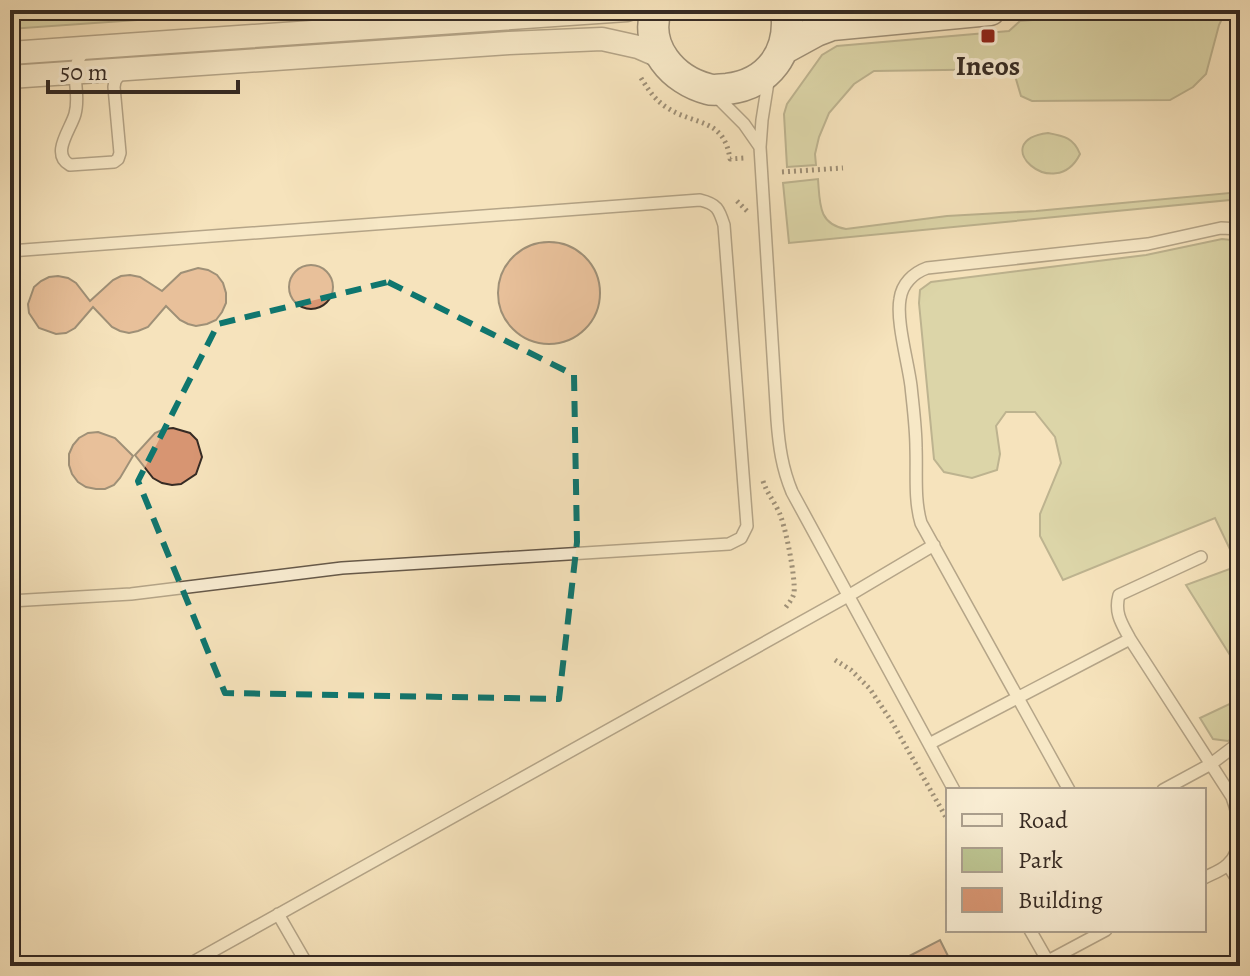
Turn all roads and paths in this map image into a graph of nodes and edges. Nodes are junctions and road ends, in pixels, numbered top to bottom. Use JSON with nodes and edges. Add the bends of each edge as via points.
{"nodes":[{"id":1,"x":627,"y":10,"type":"edge"},
{"id":2,"x":656,"y":10,"type":"edge"},
{"id":3,"x":786,"y":10,"type":"edge"},
{"id":4,"x":990,"y":10,"type":"edge"},
{"id":5,"x":87,"y":48,"type":"junction"},
{"id":6,"x":10,"y":53,"type":"edge"},
{"id":7,"x":661,"y":57,"type":"junction"},
{"id":8,"x":777,"y":59,"type":"junction"},
{"id":9,"x":124,"y":69,"type":"junction"},
{"id":10,"x":75,"y":73,"type":"junction"},
{"id":11,"x":10,"y":77,"type":"edge"},
{"id":12,"x":710,"y":90,"type":"junction"},
{"id":13,"x":760,"y":147,"type":"junction"},
{"id":14,"x":843,"y":168,"type":"dead end"},
{"id":15,"x":782,"y":172,"type":"dead end"},
{"id":16,"x":1240,"y":229,"type":"edge"},
{"id":17,"x":10,"y":251,"type":"edge"},
{"id":18,"x":934,"y":545,"type":"junction"},
{"id":19,"x":1201,"y":557,"type":"dead end"},
{"id":20,"x":848,"y":596,"type":"junction"},
{"id":21,"x":10,"y":601,"type":"edge"},
{"id":22,"x":1130,"y":639,"type":"junction"},
{"id":23,"x":835,"y":660,"type":"dead end"},
{"id":24,"x":1018,"y":698,"type":"junction"},
{"id":25,"x":1240,"y":742,"type":"edge"},
{"id":26,"x":929,"y":744,"type":"junction"},
{"id":27,"x":1211,"y":764,"type":"junction"},
{"id":28,"x":953,"y":788,"type":"edge"},
{"id":29,"x":1068,"y":788,"type":"edge"},
{"id":30,"x":1167,"y":788,"type":"edge"},
{"id":31,"x":946,"y":817,"type":"edge"},
{"id":32,"x":1228,"y":865,"type":"junction"},
{"id":33,"x":1206,"y":877,"type":"edge"},
{"id":34,"x":1240,"y":884,"type":"edge"},
{"id":35,"x":278,"y":914,"type":"junction"},
{"id":36,"x":1031,"y":932,"type":"edge"},
{"id":37,"x":1103,"y":932,"type":"edge"},
{"id":38,"x":1049,"y":964,"type":"edge"},
{"id":39,"x":186,"y":966,"type":"edge"},
{"id":40,"x":308,"y":966,"type":"edge"}],
"edges":[{"from":1,"to":5,"type":"street"},
{"from":2,"to":7,"type":"main road","via":[[655,42]]},
{"from":3,"to":8,"type":"main road","via":[[787,36]]},
{"from":4,"to":8,"type":"main road","via":[[832,25]]},
{"from":5,"to":6,"type":"street"},
{"from":5,"to":10,"type":"lane","via":[[76,60]]},
{"from":7,"to":9,"type":"street","via":[[602,39]]},
{"from":7,"to":12,"type":"main road","via":[[679,77]]},
{"from":8,"to":12,"type":"main road","via":[[744,87]]},
{"from":8,"to":13,"type":"lane","via":[[764,101]]},
{"from":9,"to":10,"type":"street"},
{"from":9,"to":10,"type":"lane","via":[[114,87],[118,159],[70,165],[62,158],[62,149],[75,116]]},
{"from":10,"to":11,"type":"street"},
{"from":12,"to":13,"type":"lane"},
{"from":13,"to":20,"type":"lane","via":[[784,474]]},
{"from":14,"to":15,"type":"path"},
{"from":16,"to":18,"type":"lane","via":[[927,268],[906,283],[899,310],[916,446],[917,508]]},
{"from":17,"to":21,"type":"lane","via":[[712,202],[724,225],[747,526],[741,538],[729,544],[342,568],[131,594]]},
{"from":18,"to":20,"type":"lane"},
{"from":18,"to":24,"type":"lane"},
{"from":19,"to":22,"type":"lane","via":[[1119,595],[1118,615]]},
{"from":20,"to":26,"type":"lane"},
{"from":20,"to":35,"type":"lane"},
{"from":22,"to":24,"type":"lane"},
{"from":22,"to":27,"type":"lane"},
{"from":23,"to":31,"type":"path","via":[[870,689]]},
{"from":24,"to":26,"type":"lane"},
{"from":24,"to":29,"type":"lane"},
{"from":25,"to":27,"type":"lane"},
{"from":26,"to":28,"type":"lane"},
{"from":27,"to":30,"type":"lane"},
{"from":27,"to":32,"type":"lane","via":[[1238,813],[1237,851]]},
{"from":32,"to":33,"type":"lane"},
{"from":32,"to":34,"type":"lane"},
{"from":35,"to":39,"type":"lane"},
{"from":35,"to":40,"type":"lane"},
{"from":36,"to":38,"type":"lane"},
{"from":37,"to":38,"type":"lane"}]}
